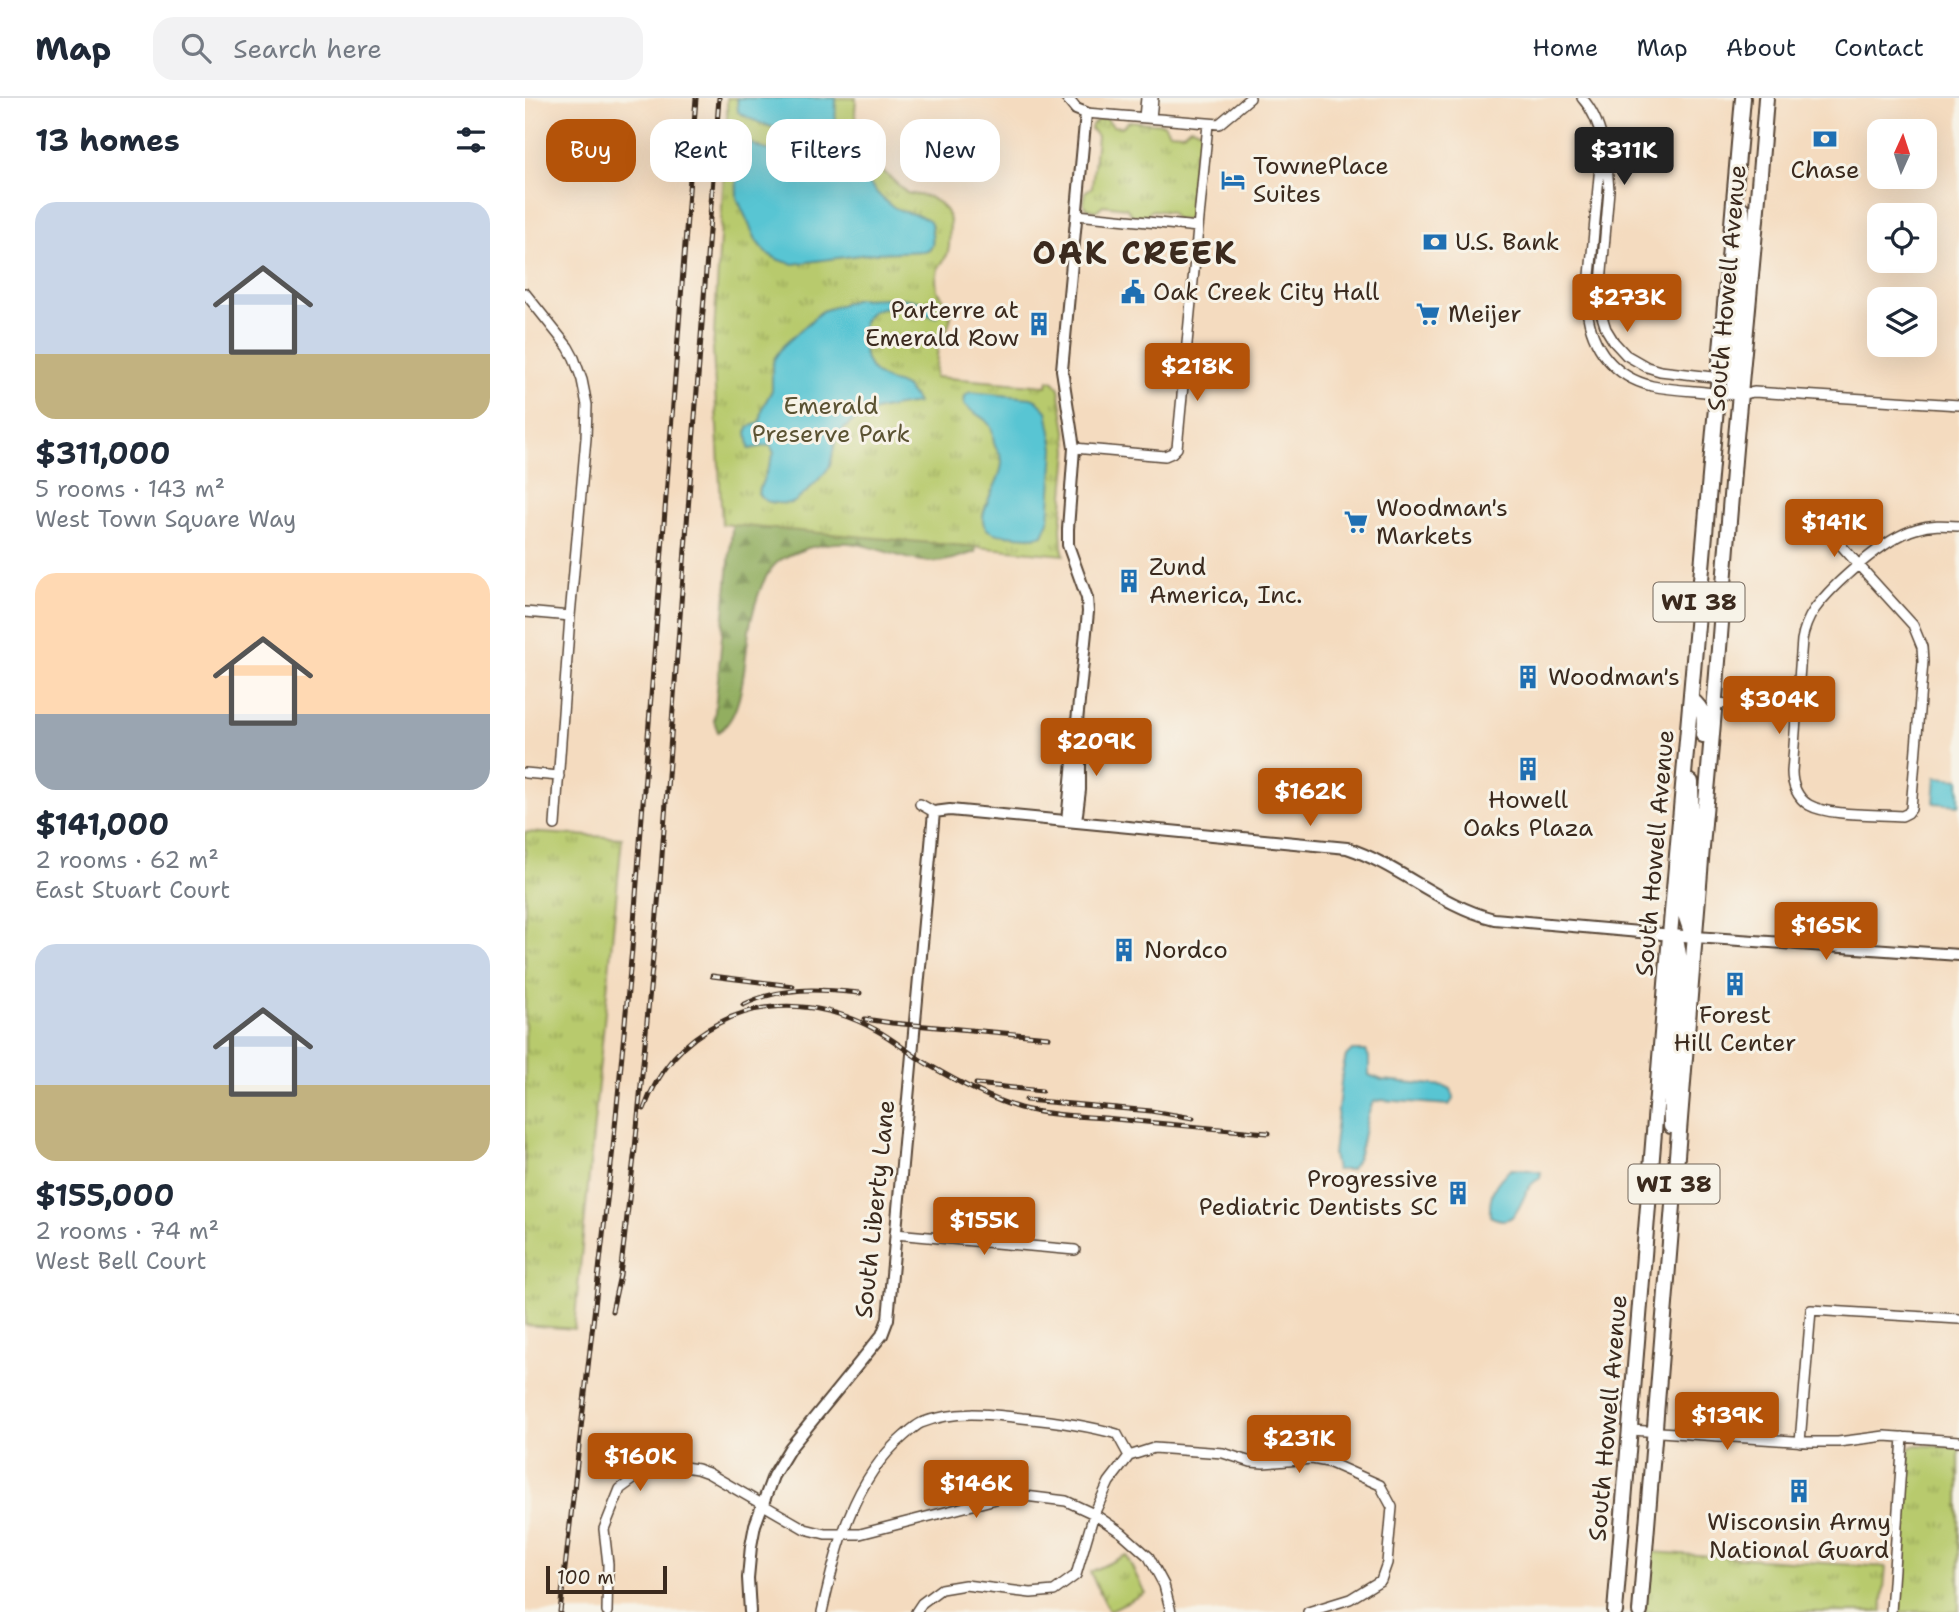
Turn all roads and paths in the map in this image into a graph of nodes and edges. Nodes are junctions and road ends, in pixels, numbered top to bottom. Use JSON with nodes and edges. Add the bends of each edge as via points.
{"nodes":[{"id":1,"x":1067,"y":98,"type":"edge"},
{"id":2,"x":1146,"y":98,"type":"edge"},
{"id":3,"x":1153,"y":98,"type":"edge"},
{"id":4,"x":1250,"y":98,"type":"edge"},
{"id":5,"x":1582,"y":98,"type":"edge"},
{"id":6,"x":1743,"y":98,"type":"edge"},
{"id":7,"x":1766,"y":98,"type":"edge"},
{"id":8,"x":1086,"y":113,"type":"junction"},
{"id":9,"x":1148,"y":118,"type":"junction"},
{"id":10,"x":1208,"y":124,"type":"junction"},
{"id":11,"x":1602,"y":143,"type":"junction"},
{"id":12,"x":1077,"y":215,"type":"junction"},
{"id":13,"x":1198,"y":227,"type":"junction"},
{"id":14,"x":525,"y":293,"type":"edge"},
{"id":15,"x":1734,"y":386,"type":"junction"},
{"id":16,"x":1959,"y":405,"type":"edge"},
{"id":17,"x":1074,"y":448,"type":"junction"},
{"id":18,"x":1959,"y":526,"type":"edge"},
{"id":19,"x":1831,"y":533,"type":"dead end"},
{"id":20,"x":1859,"y":566,"type":"junction"},
{"id":21,"x":1699,"y":603,"type":"junction"},
{"id":22,"x":525,"y":612,"type":"edge"},
{"id":23,"x":570,"y":616,"type":"junction"},
{"id":24,"x":1691,"y":699,"type":"junction"},
{"id":25,"x":1716,"y":703,"type":"junction"},
{"id":26,"x":1795,"y":709,"type":"junction"},
{"id":27,"x":1688,"y":736,"type":"junction"},
{"id":28,"x":525,"y":773,"type":"edge"},
{"id":29,"x":559,"y":776,"type":"junction"},
{"id":30,"x":920,"y":804,"type":"dead end"},
{"id":31,"x":934,"y":811,"type":"junction"},
{"id":32,"x":1072,"y":822,"type":"junction"},
{"id":33,"x":1704,"y":824,"type":"junction"},
{"id":34,"x":555,"y":825,"type":"dead end"},
{"id":35,"x":1670,"y":935,"type":"junction"},
{"id":36,"x":1695,"y":937,"type":"junction"},
{"id":37,"x":1959,"y":955,"type":"edge"},
{"id":38,"x":1674,"y":1183,"type":"junction"},
{"id":39,"x":895,"y":1234,"type":"junction"},
{"id":40,"x":1075,"y":1250,"type":"dead end"},
{"id":41,"x":1959,"y":1319,"type":"edge"},
{"id":42,"x":1631,"y":1430,"type":"junction"},
{"id":43,"x":1655,"y":1432,"type":"junction"},
{"id":44,"x":1903,"y":1437,"type":"junction"},
{"id":45,"x":1959,"y":1441,"type":"edge"},
{"id":46,"x":1800,"y":1442,"type":"junction"},
{"id":47,"x":1129,"y":1456,"type":"junction"},
{"id":48,"x":762,"y":1504,"type":"junction"},
{"id":49,"x":1094,"y":1514,"type":"junction"},
{"id":50,"x":843,"y":1535,"type":"junction"},
{"id":51,"x":607,"y":1612,"type":"edge"},
{"id":52,"x":750,"y":1612,"type":"edge"},
{"id":53,"x":822,"y":1612,"type":"edge"},
{"id":54,"x":916,"y":1612,"type":"edge"},
{"id":55,"x":1171,"y":1612,"type":"edge"},
{"id":56,"x":1308,"y":1612,"type":"edge"},
{"id":57,"x":1615,"y":1612,"type":"edge"},
{"id":58,"x":1640,"y":1612,"type":"edge"},
{"id":59,"x":1891,"y":1612,"type":"edge"}],
"edges":[{"from":1,"to":8,"type":"street"},
{"from":2,"to":9,"type":"street"},
{"from":3,"to":9,"type":"street"},
{"from":4,"to":10,"type":"street","via":[[1219,124]]},
{"from":5,"to":11,"type":"street","via":[[1597,121]]},
{"from":6,"to":15,"type":"main road","name":"South Howell Avenue","via":[[1739,148],[1742,259]]},
{"from":7,"to":15,"type":"main road","name":"South Howell Avenue","number":"WI 38","via":[[1754,260]]},
{"from":8,"to":9,"type":"street"},
{"from":8,"to":12,"type":"street"},
{"from":9,"to":10,"type":"street"},
{"from":10,"to":13,"type":"street"},
{"from":11,"to":15,"type":"street","via":[[1609,190],[1599,307],[1606,329],[1626,355],[1647,367]]},
{"from":11,"to":15,"type":"street","via":[[1587,309],[1601,352],[1613,367],[1650,386]]},
{"from":12,"to":13,"type":"street"},
{"from":12,"to":17,"type":"street","via":[[1062,370]]},
{"from":13,"to":17,"type":"street","via":[[1177,448],[1165,456]]},
{"from":14,"to":23,"type":"street","via":[[568,347],[585,394],[586,438]]},
{"from":15,"to":16,"type":"street"},
{"from":15,"to":21,"type":"main road","name":"South Howell Avenue","number":"WI 38"},
{"from":15,"to":25,"type":"main road","name":"South Howell Avenue","number":"WI 38"},
{"from":17,"to":32,"type":"street","via":[[1068,545],[1088,612],[1077,734],[1081,764]]},
{"from":18,"to":20,"type":"street","via":[[1934,524],[1906,533]]},
{"from":19,"to":20,"type":"street"},
{"from":20,"to":26,"type":"street","via":[[1816,608],[1804,628]]},
{"from":20,"to":26,"type":"street","via":[[1913,625],[1922,647],[1908,813],[1841,812],[1805,803],[1792,781]]},
{"from":21,"to":24,"type":"main road","name":"South Howell Avenue","number":"WI 38"},
{"from":21,"to":25,"type":"main road","via":[[1704,642],[1701,690]]},
{"from":22,"to":23,"type":"street"},
{"from":23,"to":29,"type":"street"},
{"from":24,"to":27,"type":"main road","name":"South Howell Avenue","number":"WI 38"},
{"from":24,"to":33,"type":"main road","via":[[1705,718],[1701,768]]},
{"from":25,"to":26,"type":"street"},
{"from":25,"to":33,"type":"main road","name":"South Howell Avenue","number":"WI 38"},
{"from":27,"to":35,"type":"main road","name":"South Howell Avenue","number":"WI 38"},
{"from":27,"to":36,"type":"main road","via":[[1692,831],[1685,914]]},
{"from":28,"to":29,"type":"street"},
{"from":29,"to":34,"type":"street"},
{"from":30,"to":31,"type":"street"},
{"from":31,"to":32,"type":"street"},
{"from":31,"to":39,"type":"street","name":"South Liberty Lane"},
{"from":32,"to":35,"type":"street","via":[[1347,848],[1367,854],[1481,916]]},
{"from":33,"to":36,"type":"main road","name":"South Howell Avenue","number":"WI 38"},
{"from":35,"to":36,"type":"street"},
{"from":35,"to":38,"type":"main road","via":[[1680,953],[1670,1070]]},
{"from":35,"to":42,"type":"main road","name":"South Howell Avenue","number":"WI 38"},
{"from":36,"to":37,"type":"street"},
{"from":36,"to":38,"type":"main road","name":"South Howell Avenue","number":"WI 38"},
{"from":38,"to":43,"type":"main road","name":"South Howell Avenue","number":"WI 38"},
{"from":39,"to":40,"type":"street"},
{"from":39,"to":48,"type":"street","name":"South Liberty Lane","via":[[888,1319],[882,1335],[790,1448]]},
{"from":41,"to":46,"type":"street","via":[[1811,1310]]},
{"from":42,"to":43,"type":"street"},
{"from":42,"to":57,"type":"main road","name":"South Howell Avenue","number":"WI 38"},
{"from":43,"to":46,"type":"street"},
{"from":43,"to":58,"type":"main road","name":"South Howell Avenue","number":"WI 38"},
{"from":44,"to":45,"type":"street"},
{"from":44,"to":46,"type":"street"},
{"from":44,"to":59,"type":"street"},
{"from":47,"to":49,"type":"street","via":[[1109,1482]]},
{"from":47,"to":50,"type":"street","via":[[1117,1434],[1092,1427],[983,1414],[946,1415],[918,1424],[893,1445],[866,1480]]},
{"from":47,"to":56,"type":"street","via":[[1154,1448],[1223,1453],[1263,1463],[1312,1459],[1380,1485],[1392,1507],[1381,1580],[1350,1599]]},
{"from":48,"to":50,"type":"street","via":[[805,1529]]},
{"from":48,"to":51,"type":"street","via":[[698,1469],[649,1468],[620,1489],[604,1529]]},
{"from":48,"to":52,"type":"street","name":"South Liberty Lane","via":[[751,1546]]},
{"from":49,"to":50,"type":"street","via":[[1066,1501],[1000,1498]]},
{"from":49,"to":54,"type":"street","via":[[1076,1575],[1054,1591],[1031,1593],[965,1584],[941,1588]]},
{"from":49,"to":55,"type":"street","via":[[1149,1557],[1164,1585]]},
{"from":50,"to":53,"type":"street"}]}
